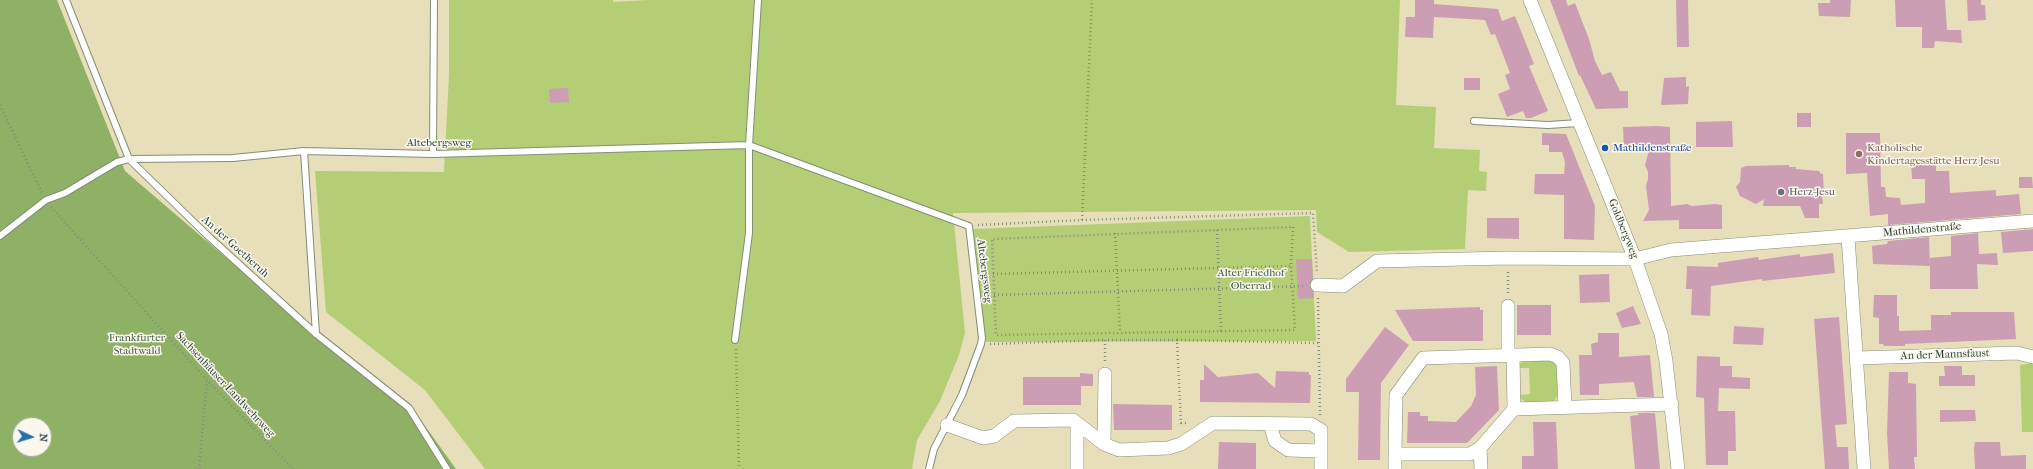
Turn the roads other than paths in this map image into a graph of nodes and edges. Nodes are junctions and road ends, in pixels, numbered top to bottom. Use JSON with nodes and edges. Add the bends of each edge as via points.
{"nodes":[{"id":1,"x":66,"y":0,"type":"edge"},
{"id":2,"x":434,"y":0,"type":"edge"},
{"id":3,"x":758,"y":0,"type":"edge"},
{"id":4,"x":1530,"y":0,"type":"edge"},
{"id":5,"x":1474,"y":121,"type":"dead end"},
{"id":6,"x":1579,"y":123,"type":"junction"},
{"id":7,"x":749,"y":145,"type":"junction"},
{"id":8,"x":304,"y":151,"type":"junction"},
{"id":9,"x":432,"y":154,"type":"junction"},
{"id":10,"x":129,"y":159,"type":"junction"},
{"id":11,"x":2033,"y":221,"type":"edge"},
{"id":12,"x":0,"y":236,"type":"edge"},
{"id":13,"x":1848,"y":237,"type":"junction"},
{"id":14,"x":1635,"y":259,"type":"junction"},
{"id":15,"x":1317,"y":285,"type":"road end"},
{"id":16,"x":1508,"y":306,"type":"road end"},
{"id":17,"x":316,"y":334,"type":"junction"},
{"id":18,"x":736,"y":340,"type":"road end"},
{"id":19,"x":1510,"y":354,"type":"junction"},
{"id":20,"x":2033,"y":357,"type":"edge"},
{"id":21,"x":1857,"y":358,"type":"junction"},
{"id":22,"x":1105,"y":374,"type":"road end"},
{"id":23,"x":1672,"y":404,"type":"junction"},
{"id":24,"x":1566,"y":407,"type":"junction"},
{"id":25,"x":1514,"y":409,"type":"junction"},
{"id":26,"x":1077,"y":423,"type":"junction"},
{"id":27,"x":1270,"y":424,"type":"junction"},
{"id":28,"x":947,"y":425,"type":"junction"},
{"id":29,"x":1104,"y":444,"type":"junction"},
{"id":30,"x":1480,"y":448,"type":"junction"},
{"id":31,"x":1321,"y":451,"type":"junction"},
{"id":32,"x":1395,"y":454,"type":"junction"},
{"id":33,"x":447,"y":469,"type":"edge"},
{"id":34,"x":929,"y":469,"type":"edge"},
{"id":35,"x":1078,"y":469,"type":"edge"},
{"id":36,"x":1321,"y":469,"type":"edge"},
{"id":37,"x":1395,"y":469,"type":"edge"},
{"id":38,"x":1481,"y":469,"type":"edge"},
{"id":39,"x":1678,"y":469,"type":"edge"},
{"id":40,"x":1864,"y":469,"type":"edge"}],
"edges":[{"from":1,"to":10,"type":"lane","name":"An der Goetheruh"},
{"from":2,"to":9,"type":"lane"},
{"from":3,"to":7,"type":"lane"},
{"from":4,"to":6,"type":"street","name":"Goldbergweg"},
{"from":5,"to":6,"type":"lane","via":[[1548,125]]},
{"from":6,"to":14,"type":"street","name":"Goldbergweg"},
{"from":7,"to":9,"type":"lane","name":"Altebergsweg"},
{"from":7,"to":18,"type":"lane","via":[[749,233]]},
{"from":7,"to":28,"type":"lane","name":"Altebergsweg","via":[[968,226],[982,338],[962,395]]},
{"from":8,"to":9,"type":"lane","name":"Altebergsweg"},
{"from":8,"to":10,"type":"lane","name":"Altebergsweg","via":[[233,158]]},
{"from":8,"to":17,"type":"lane"},
{"from":10,"to":12,"type":"lane","name":"Altebergsweg","via":[[117,162],[47,202]]},
{"from":10,"to":17,"type":"lane","name":"An der Goetheruh","via":[[207,235]]},
{"from":11,"to":13,"type":"street","name":"Mathildenstraße"},
{"from":13,"to":14,"type":"street","name":"Mathildenstraße","via":[[1671,250]]},
{"from":13,"to":21,"type":"street"},
{"from":14,"to":15,"type":"street","name":"Mathildenstraße","via":[[1377,261],[1343,286]]},
{"from":14,"to":23,"type":"street","name":"Goldbergweg","via":[[1664,347]]},
{"from":16,"to":19,"type":"street"},
{"from":17,"to":33,"type":"lane","name":"An der Goetheruh","via":[[409,408]]},
{"from":19,"to":24,"type":"street","via":[[1550,354],[1558,357],[1563,363]]},
{"from":19,"to":25,"type":"street"},
{"from":19,"to":32,"type":"street","via":[[1423,358],[1396,395]]},
{"from":20,"to":21,"type":"street","name":"An der Mannsfaust","via":[[2017,353]]},
{"from":21,"to":40,"type":"street"},
{"from":22,"to":29,"type":"street"},
{"from":23,"to":24,"type":"street"},
{"from":23,"to":39,"type":"street","name":"Goldbergweg"},
{"from":24,"to":25,"type":"street"},
{"from":25,"to":30,"type":"street"},
{"from":26,"to":28,"type":"street","via":[[1073,420],[1014,421],[994,436],[983,438]]},
{"from":26,"to":29,"type":"street"},
{"from":26,"to":35,"type":"street"},
{"from":27,"to":29,"type":"street","via":[[1213,423],[1181,444],[1168,448],[1119,450]]},
{"from":27,"to":31,"type":"street","via":[[1275,441],[1288,450]]},
{"from":27,"to":31,"type":"street","via":[[1311,424],[1321,430]]},
{"from":28,"to":34,"type":"lane","name":"Altebergsweg","via":[[934,449]]},
{"from":30,"to":32,"type":"street","via":[[1470,454]]},
{"from":30,"to":38,"type":"street"},
{"from":31,"to":36,"type":"street"},
{"from":32,"to":37,"type":"street"}]}
